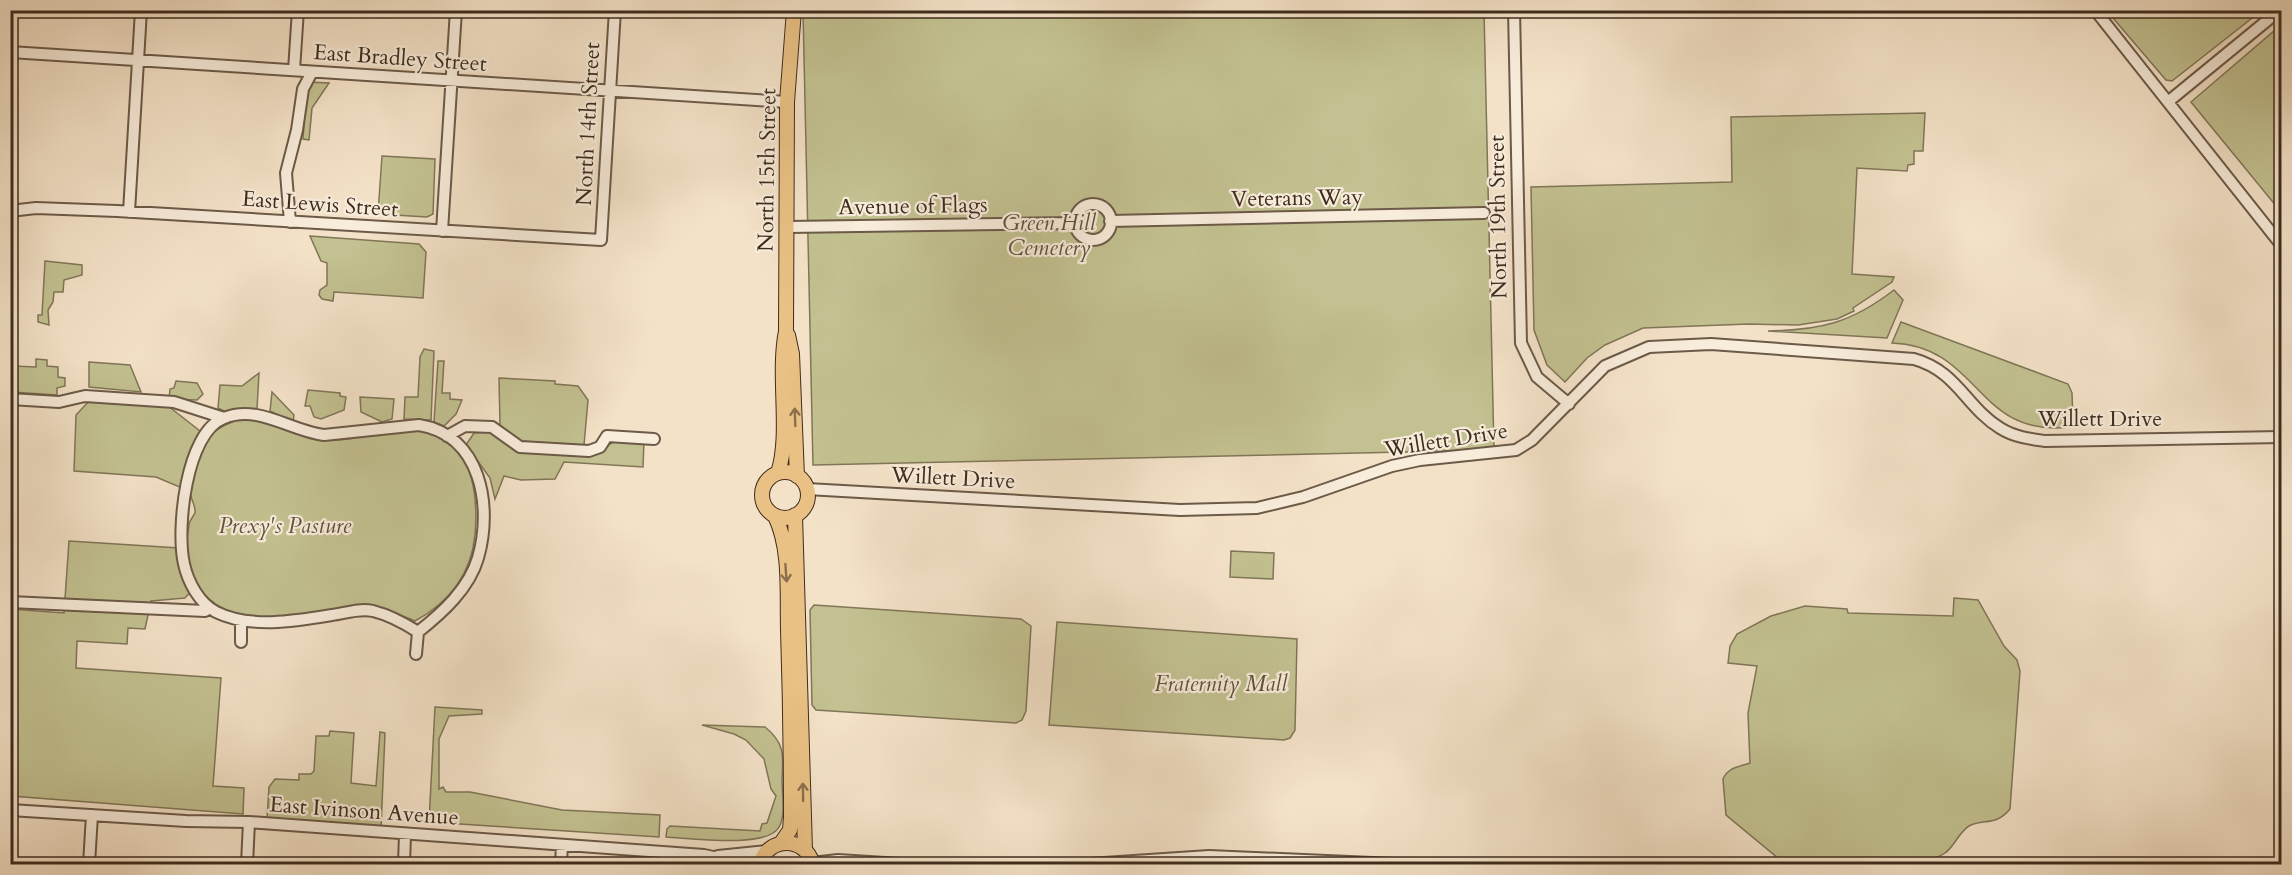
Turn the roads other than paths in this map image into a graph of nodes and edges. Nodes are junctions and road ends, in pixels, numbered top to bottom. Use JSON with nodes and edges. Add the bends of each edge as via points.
{"nodes":[{"id":1,"x":141,"y":10,"type":"edge"},
{"id":2,"x":297,"y":10,"type":"edge"},
{"id":3,"x":456,"y":10,"type":"edge"},
{"id":4,"x":615,"y":10,"type":"edge"},
{"id":5,"x":794,"y":10,"type":"edge"},
{"id":6,"x":1514,"y":10,"type":"edge"},
{"id":7,"x":2095,"y":10,"type":"edge"},
{"id":8,"x":2280,"y":10,"type":"edge"},
{"id":9,"x":10,"y":52,"type":"edge"},
{"id":10,"x":138,"y":60,"type":"junction"},
{"id":11,"x":294,"y":70,"type":"junction"},
{"id":12,"x":312,"y":72,"type":"junction"},
{"id":13,"x":452,"y":81,"type":"junction"},
{"id":14,"x":609,"y":91,"type":"junction"},
{"id":15,"x":2169,"y":101,"type":"junction"},
{"id":16,"x":787,"y":102,"type":"junction"},
{"id":17,"x":10,"y":211,"type":"edge"},
{"id":18,"x":129,"y":212,"type":"junction"},
{"id":19,"x":1484,"y":213,"type":"dead end"},
{"id":20,"x":1110,"y":221,"type":"junction"},
{"id":21,"x":290,"y":222,"type":"junction"},
{"id":22,"x":1075,"y":223,"type":"junction"},
{"id":23,"x":788,"y":227,"type":"junction"},
{"id":24,"x":442,"y":231,"type":"junction"},
{"id":25,"x":601,"y":240,"type":"joint"},
{"id":26,"x":2282,"y":246,"type":"edge"},
{"id":27,"x":786,"y":330,"type":"junction"},
{"id":28,"x":10,"y":399,"type":"edge"},
{"id":29,"x":1569,"y":404,"type":"junction"},
{"id":30,"x":224,"y":418,"type":"junction"},
{"id":31,"x":447,"y":436,"type":"junction"},
{"id":32,"x":2282,"y":437,"type":"edge"},
{"id":33,"x":654,"y":439,"type":"dead end"},
{"id":34,"x":778,"y":473,"type":"junction"},
{"id":35,"x":797,"y":476,"type":"junction"},
{"id":36,"x":807,"y":489,"type":"junction"},
{"id":37,"x":795,"y":515,"type":"junction"},
{"id":38,"x":775,"y":516,"type":"junction"},
{"id":39,"x":10,"y":602,"type":"edge"},
{"id":40,"x":210,"y":608,"type":"junction"},
{"id":41,"x":241,"y":620,"type":"junction"},
{"id":42,"x":418,"y":632,"type":"junction"},
{"id":43,"x":241,"y":642,"type":"dead end"},
{"id":44,"x":416,"y":654,"type":"dead end"},
{"id":45,"x":796,"y":717,"type":"junction"},
{"id":46,"x":10,"y":810,"type":"edge"},
{"id":47,"x":92,"y":815,"type":"junction"},
{"id":48,"x":249,"y":822,"type":"junction"},
{"id":49,"x":405,"y":834,"type":"junction"},
{"id":50,"x":781,"y":843,"type":"junction"},
{"id":51,"x":562,"y":845,"type":"junction"},
{"id":52,"x":767,"y":850,"type":"junction"},
{"id":53,"x":805,"y":850,"type":"junction"},
{"id":54,"x":714,"y":856,"type":"junction"},
{"id":55,"x":88,"y":864,"type":"edge"},
{"id":56,"x":247,"y":864,"type":"edge"},
{"id":57,"x":404,"y":864,"type":"edge"},
{"id":58,"x":561,"y":864,"type":"edge"},
{"id":59,"x":745,"y":864,"type":"edge"},
{"id":60,"x":760,"y":864,"type":"edge"},
{"id":61,"x":813,"y":864,"type":"edge"},
{"id":62,"x":901,"y":864,"type":"edge"},
{"id":63,"x":1089,"y":864,"type":"edge"},
{"id":64,"x":1395,"y":864,"type":"edge"}],
"edges":[{"from":1,"to":10,"type":"street"},
{"from":2,"to":11,"type":"street"},
{"from":3,"to":13,"type":"street"},
{"from":4,"to":14,"type":"street","name":"North 14th Street"},
{"from":5,"to":16,"type":"main road","name":"North 15th Street"},
{"from":6,"to":29,"type":"street","name":"North 19th Street","via":[[1521,343],[1537,377]]},
{"from":7,"to":15,"type":"street"},
{"from":8,"to":15,"type":"street"},
{"from":9,"to":10,"type":"street","name":"East Bradley Street"},
{"from":10,"to":11,"type":"street","name":"East Bradley Street"},
{"from":10,"to":18,"type":"street"},
{"from":11,"to":12,"type":"street","name":"East Bradley Street"},
{"from":12,"to":13,"type":"street","name":"East Bradley Street"},
{"from":12,"to":21,"type":"street","via":[[303,89],[286,173]]},
{"from":13,"to":14,"type":"street","name":"East Bradley Street"},
{"from":13,"to":24,"type":"street"},
{"from":14,"to":16,"type":"street","name":"East Bradley Street"},
{"from":14,"to":25,"type":"street","name":"North 14th Street"},
{"from":15,"to":26,"type":"street"},
{"from":16,"to":23,"type":"main road","name":"North 15th Street"},
{"from":17,"to":18,"type":"street","name":"East Lewis Street","via":[[36,208]]},
{"from":18,"to":21,"type":"street","name":"East Lewis Street"},
{"from":19,"to":20,"type":"street","name":"Veterans Way"},
{"from":20,"to":22,"type":"street","via":[[1104,236],[1094,240],[1079,233]]},
{"from":20,"to":22,"type":"street","via":[[1107,212],[1095,204],[1080,209]]},
{"from":21,"to":24,"type":"street","name":"East Lewis Street"},
{"from":22,"to":23,"type":"street","name":"Avenue of Flags"},
{"from":23,"to":27,"type":"main road","name":"North 15th Street"},
{"from":24,"to":25,"type":"street","name":"East Lewis Street"},
{"from":27,"to":34,"type":"main road","name":"North 15th Street"},
{"from":35,"to":27,"type":"main road","name":"North 15th Street","one_way":true,"via":[[792,354]]},
{"from":28,"to":30,"type":"street","via":[[59,402],[85,396],[174,402]]},
{"from":29,"to":32,"type":"street","name":"Willett Drive","via":[[1595,374],[1628,354],[1658,345],[1711,344],[1926,362],[1953,380],[1993,423],[2029,439]]},
{"from":29,"to":36,"type":"street","name":"Willett Drive","via":[[1533,441],[1516,450],[1392,466],[1303,497],[1257,508],[1180,510]]},
{"from":30,"to":31,"type":"street","via":[[261,414],[311,434],[408,424],[432,427]]},
{"from":30,"to":40,"type":"street","via":[[212,424],[192,463],[182,529],[184,563],[191,585]]},
{"from":31,"to":33,"type":"street","via":[[465,426],[492,427],[520,447],[589,451],[600,447],[607,436]]},
{"from":31,"to":42,"type":"street","via":[[474,462],[483,489],[478,559],[448,608]]},
{"from":34,"to":35,"type":"main road"},
{"from":34,"to":38,"type":"main road","name":"North 15th Street","via":[[765,482],[762,492],[765,507]]},
{"from":35,"to":36,"type":"main road"},
{"from":36,"to":37,"type":"main road","via":[[806,503]]},
{"from":37,"to":38,"type":"main road"},
{"from":37,"to":45,"type":"main road"},
{"from":38,"to":45,"type":"main road","name":"North 15th Street","one_way":true,"via":[[781,531],[787,580]]},
{"from":39,"to":40,"type":"street","via":[[205,611]]},
{"from":40,"to":41,"type":"street"},
{"from":41,"to":42,"type":"street","via":[[309,619],[359,610],[390,616]]},
{"from":41,"to":43,"type":"street"},
{"from":42,"to":44,"type":"street"},
{"from":45,"to":50,"type":"main road","via":[[792,817],[790,830]]},
{"from":53,"to":45,"type":"main road","one_way":true},
{"from":46,"to":47,"type":"street","name":"East Ivinson Avenue"},
{"from":47,"to":48,"type":"street","name":"East Ivinson Avenue"},
{"from":47,"to":55,"type":"street"},
{"from":48,"to":49,"type":"street","name":"East Ivinson Avenue"},
{"from":48,"to":56,"type":"street"},
{"from":49,"to":51,"type":"street","name":"East Ivinson Avenue"},
{"from":49,"to":57,"type":"street"},
{"from":50,"to":52,"type":"main road"},
{"from":50,"to":53,"type":"main road","via":[[797,844]]},
{"from":51,"to":54,"type":"street","name":"East Ivinson Avenue"},
{"from":51,"to":58,"type":"street"},
{"from":52,"to":54,"type":"street","name":"East Ivinson Avenue"},
{"from":52,"to":60,"type":"main road"},
{"from":53,"to":61,"type":"main road"},
{"from":54,"to":59,"type":"street","name":"East Ivinson Avenue"},
{"from":61,"to":62,"type":"street","via":[[838,860]]},
{"from":63,"to":64,"type":"street","via":[[1209,856]]}]}
